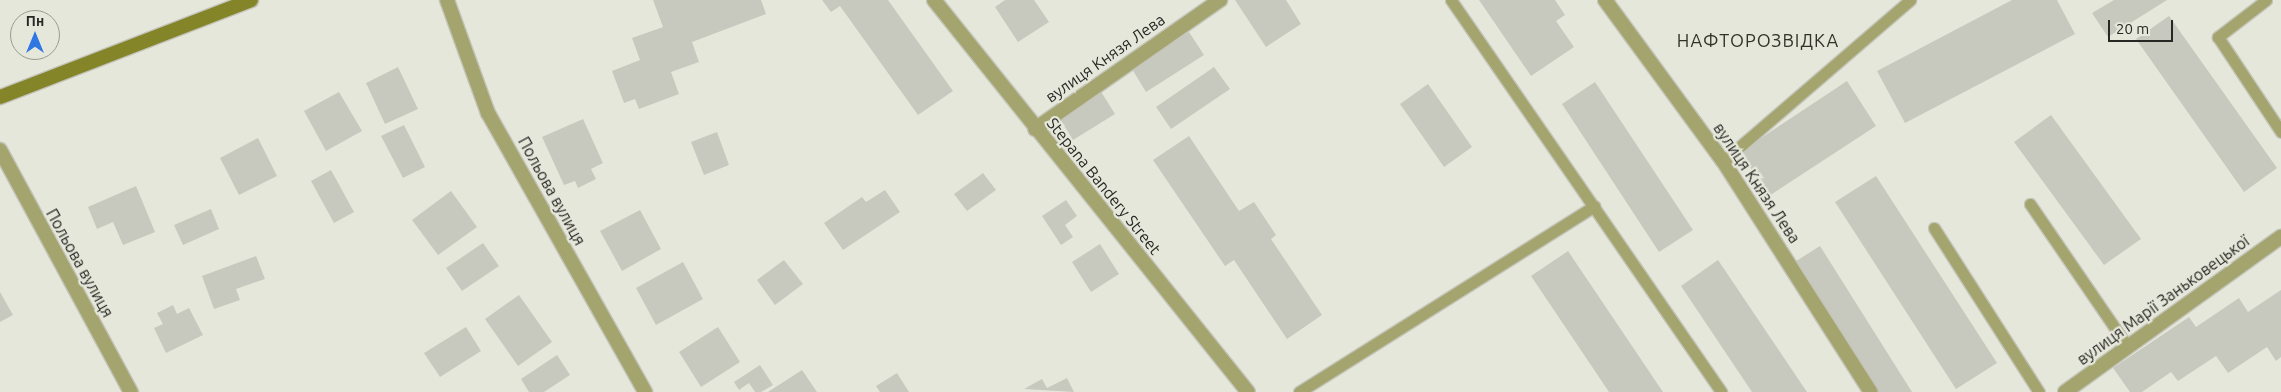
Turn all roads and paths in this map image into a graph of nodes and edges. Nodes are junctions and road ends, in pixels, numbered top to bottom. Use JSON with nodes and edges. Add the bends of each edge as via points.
{"nodes":[{"id":1,"x":251,"y":0,"type":"edge"},
{"id":2,"x":447,"y":0,"type":"edge"},
{"id":3,"x":934,"y":0,"type":"edge"},
{"id":4,"x":1220,"y":0,"type":"edge"},
{"id":5,"x":1451,"y":0,"type":"edge"},
{"id":6,"x":1605,"y":0,"type":"edge"},
{"id":7,"x":1910,"y":0,"type":"edge"},
{"id":8,"x":2266,"y":0,"type":"edge"},
{"id":9,"x":0,"y":97,"type":"edge"},
{"id":10,"x":1035,"y":128,"type":"junction"},
{"id":11,"x":2281,"y":132,"type":"edge"},
{"id":12,"x":0,"y":150,"type":"edge"},
{"id":13,"x":1724,"y":161,"type":"junction"},
{"id":14,"x":2030,"y":204,"type":"dead end"},
{"id":15,"x":1594,"y":206,"type":"junction"},
{"id":16,"x":1934,"y":228,"type":"dead end"},
{"id":17,"x":2281,"y":237,"type":"edge"},
{"id":18,"x":2128,"y":347,"type":"junction"},
{"id":19,"x":131,"y":392,"type":"edge"},
{"id":20,"x":645,"y":392,"type":"edge"},
{"id":21,"x":1248,"y":392,"type":"edge"},
{"id":22,"x":1299,"y":392,"type":"edge"},
{"id":23,"x":1721,"y":392,"type":"edge"},
{"id":24,"x":1871,"y":392,"type":"edge"},
{"id":25,"x":2039,"y":392,"type":"edge"},
{"id":26,"x":2064,"y":392,"type":"edge"}],
"edges":[{"from":1,"to":9,"type":"main road"},
{"from":2,"to":20,"type":"street","name":"Польова вулиця","via":[[488,112]]},
{"from":3,"to":10,"type":"street","name":"Stepana Bandery Street"},
{"from":4,"to":10,"type":"street","name":"вулиця Князя Лева"},
{"from":5,"to":15,"type":"lane"},
{"from":6,"to":13,"type":"street","name":"вулиця Князя Лева"},
{"from":7,"to":13,"type":"lane"},
{"from":8,"to":11,"type":"lane","via":[[2218,37]]},
{"from":10,"to":21,"type":"street","name":"Stepana Bandery Street"},
{"from":12,"to":19,"type":"street","name":"Польова вулиця"},
{"from":13,"to":24,"type":"street","name":"вулиця Князя Лева"},
{"from":14,"to":18,"type":"lane"},
{"from":15,"to":22,"type":"lane"},
{"from":15,"to":23,"type":"lane"},
{"from":16,"to":25,"type":"lane"},
{"from":17,"to":18,"type":"street","name":"вулиця Марії Заньковецької"},
{"from":18,"to":26,"type":"street","name":"вулиця Марії Заньковецької"}]}
